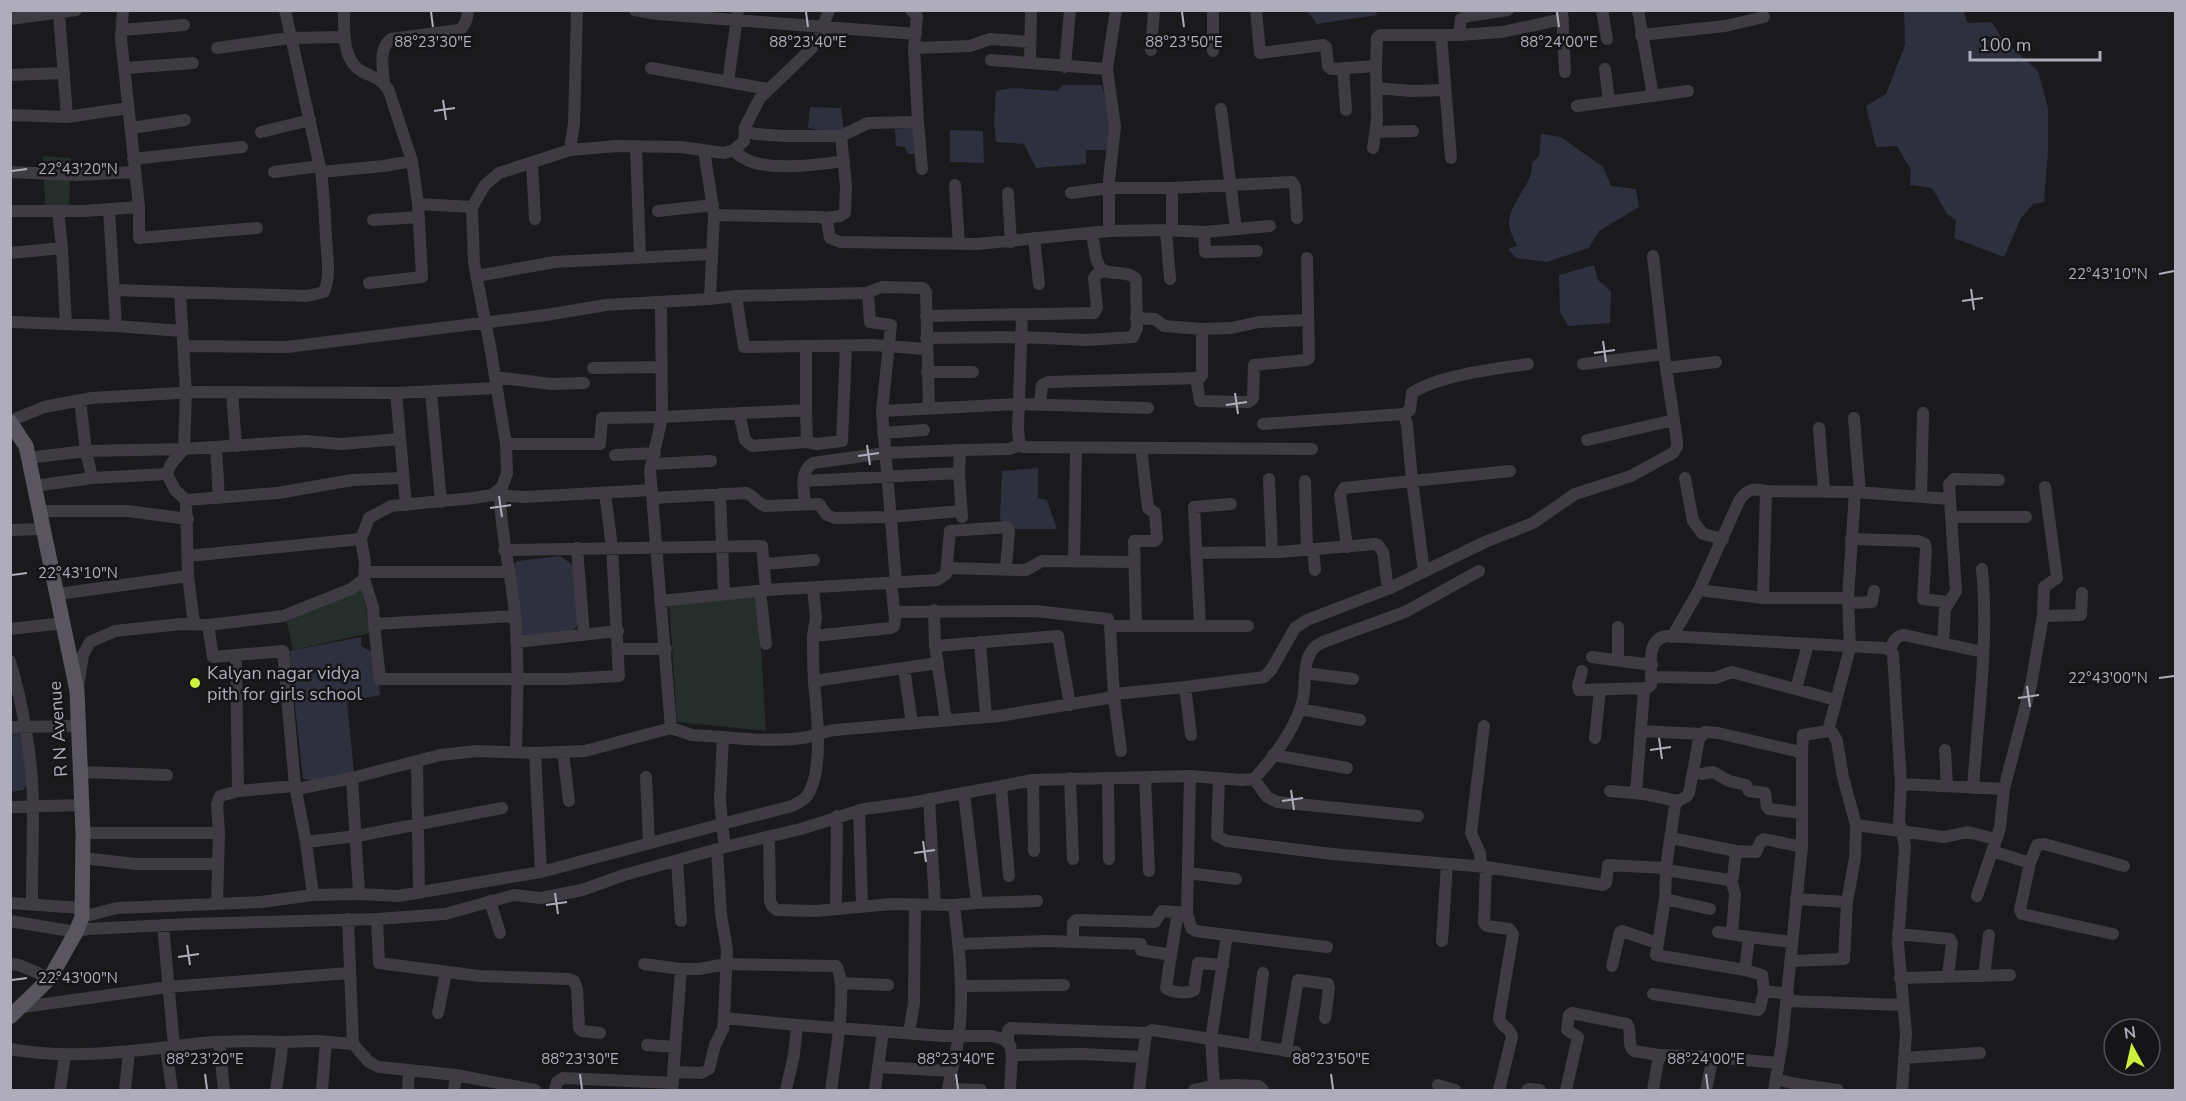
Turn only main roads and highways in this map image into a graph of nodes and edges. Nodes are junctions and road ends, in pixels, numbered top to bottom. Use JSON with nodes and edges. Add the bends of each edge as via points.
{"nodes":[{"id":1,"x":12,"y":427,"type":"edge"},
{"id":2,"x":10,"y":1017,"type":"edge"}],
"edges":[{"from":1,"to":2,"type":"main road","name":"R N Avenue","via":[[26,446],[77,691],[83,858],[82,913],[76,932],[50,978]]}]}
